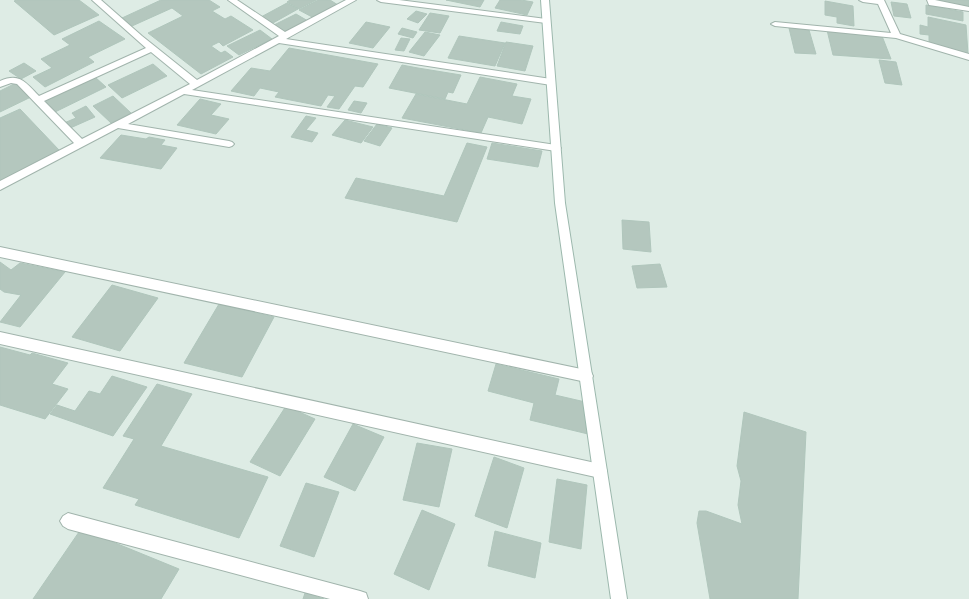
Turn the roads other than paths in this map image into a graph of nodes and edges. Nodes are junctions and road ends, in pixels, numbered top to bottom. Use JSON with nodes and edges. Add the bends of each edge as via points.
{"nodes":[{"id":1,"x":96,"y":0,"type":"edge"},
{"id":2,"x":232,"y":0,"type":"edge"},
{"id":3,"x":381,"y":0,"type":"edge"},
{"id":4,"x":545,"y":0,"type":"edge"},
{"id":5,"x":863,"y":0,"type":"edge"},
{"id":6,"x":931,"y":0,"type":"edge"},
{"id":7,"x":345,"y":1,"type":"edge"},
{"id":8,"x":969,"y":9,"type":"edge"},
{"id":9,"x":546,"y":21,"type":"junction"},
{"id":10,"x":775,"y":24,"type":"dead end"},
{"id":11,"x":897,"y":36,"type":"junction"},
{"id":12,"x":281,"y":38,"type":"junction"},
{"id":13,"x":152,"y":48,"type":"junction"},
{"id":14,"x":965,"y":56,"type":"edge"},
{"id":15,"x":969,"y":61,"type":"edge"},
{"id":16,"x":551,"y":82,"type":"junction"},
{"id":17,"x":0,"y":84,"type":"edge"},
{"id":18,"x":196,"y":84,"type":"junction"},
{"id":19,"x":182,"y":91,"type":"junction"},
{"id":20,"x":38,"y":100,"type":"junction"},
{"id":21,"x":117,"y":125,"type":"junction"},
{"id":22,"x":80,"y":144,"type":"junction"},
{"id":23,"x":229,"y":144,"type":"dead end"},
{"id":24,"x":556,"y":148,"type":"junction"},
{"id":25,"x":0,"y":186,"type":"edge"},
{"id":26,"x":0,"y":252,"type":"edge"},
{"id":27,"x":0,"y":338,"type":"edge"},
{"id":28,"x":586,"y":376,"type":"junction"},
{"id":29,"x":600,"y":471,"type":"junction"},
{"id":30,"x":68,"y":521,"type":"dead end"},
{"id":31,"x":360,"y":599,"type":"edge"},
{"id":32,"x":619,"y":599,"type":"edge"}],
"edges":[{"from":1,"to":13,"type":"street"},
{"from":2,"to":12,"type":"street"},
{"from":3,"to":9,"type":"street"},
{"from":4,"to":9,"type":"street"},
{"from":5,"to":11,"type":"street","via":[[881,2]]},
{"from":6,"to":8,"type":"street","via":[[932,3]]},
{"from":7,"to":12,"type":"street"},
{"from":9,"to":16,"type":"street"},
{"from":10,"to":11,"type":"street"},
{"from":11,"to":14,"type":"street"},
{"from":12,"to":16,"type":"street"},
{"from":12,"to":18,"type":"street"},
{"from":13,"to":18,"type":"street"},
{"from":13,"to":20,"type":"street"},
{"from":14,"to":15,"type":"street"},
{"from":16,"to":24,"type":"street"},
{"from":17,"to":20,"type":"street","via":[[16,79]]},
{"from":18,"to":19,"type":"street"},
{"from":19,"to":21,"type":"street"},
{"from":19,"to":24,"type":"street"},
{"from":20,"to":22,"type":"street"},
{"from":21,"to":22,"type":"street"},
{"from":21,"to":23,"type":"street"},
{"from":22,"to":25,"type":"street"},
{"from":24,"to":28,"type":"street","via":[[560,203]]},
{"from":26,"to":28,"type":"street"},
{"from":27,"to":29,"type":"street"},
{"from":28,"to":29,"type":"street"},
{"from":29,"to":32,"type":"street"},
{"from":30,"to":31,"type":"street"}]}
